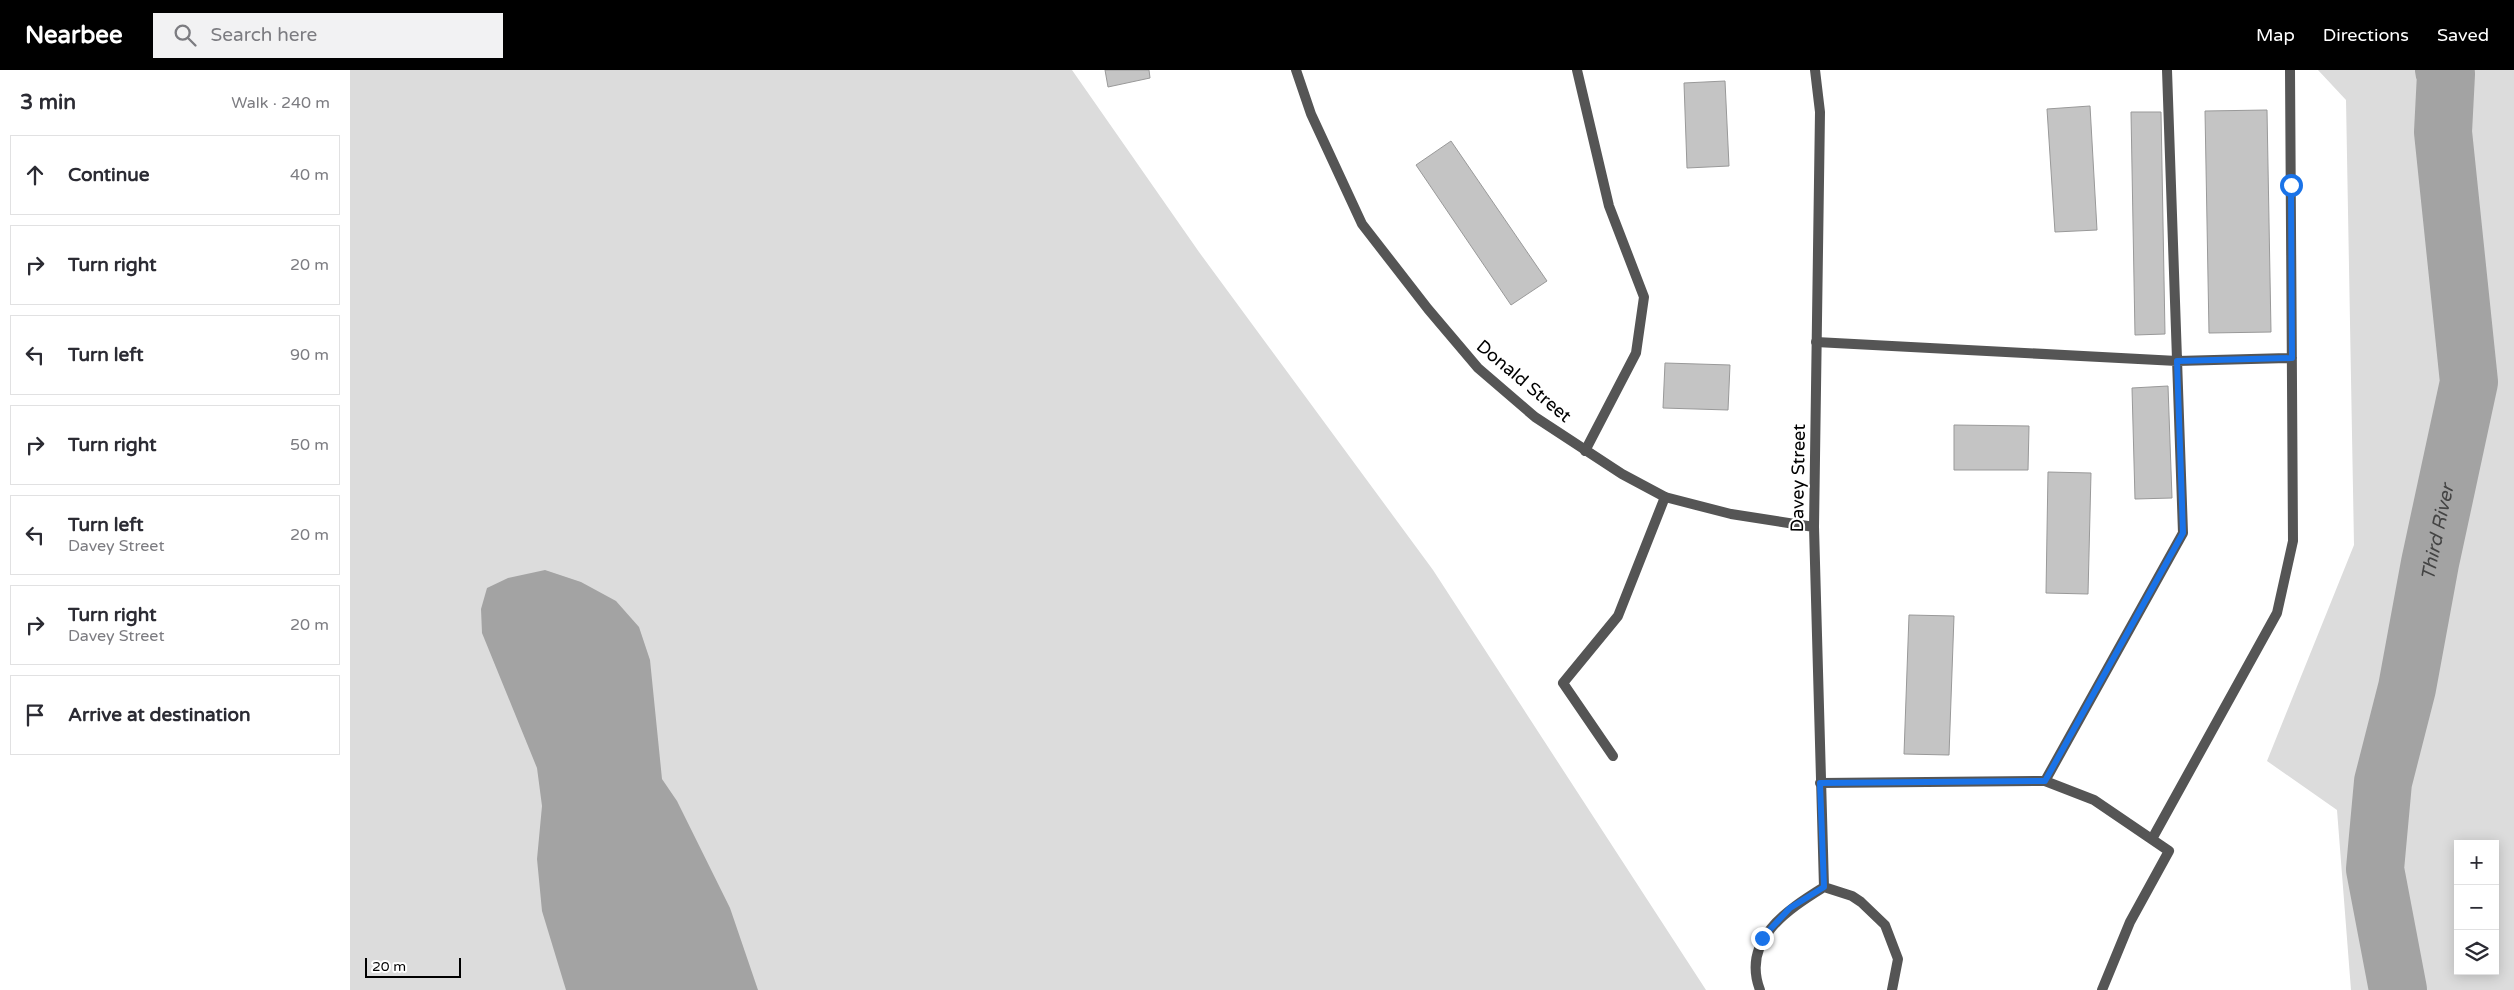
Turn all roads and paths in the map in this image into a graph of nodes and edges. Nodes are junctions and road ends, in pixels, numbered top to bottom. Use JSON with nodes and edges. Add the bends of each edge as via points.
{"nodes":[{"id":1,"x":1296,"y":70,"type":"edge"},
{"id":2,"x":1577,"y":70,"type":"edge"},
{"id":3,"x":1815,"y":70,"type":"edge"},
{"id":4,"x":2167,"y":70,"type":"edge"},
{"id":5,"x":2290,"y":70,"type":"edge"},
{"id":6,"x":1816,"y":342,"type":"junction"},
{"id":7,"x":2292,"y":358,"type":"junction"},
{"id":8,"x":2177,"y":361,"type":"junction"},
{"id":9,"x":1586,"y":451,"type":"junction"},
{"id":10,"x":1665,"y":497,"type":"junction"},
{"id":11,"x":1814,"y":527,"type":"junction"},
{"id":12,"x":1613,"y":756,"type":"dead end"},
{"id":13,"x":2045,"y":781,"type":"junction"},
{"id":14,"x":1820,"y":783,"type":"junction"},
{"id":15,"x":2152,"y":839,"type":"junction"},
{"id":16,"x":1824,"y":887,"type":"junction"},
{"id":17,"x":1760,"y":990,"type":"edge"},
{"id":18,"x":1892,"y":990,"type":"edge"},
{"id":19,"x":2102,"y":990,"type":"edge"}],
"edges":[{"from":1,"to":9,"type":"street","name":"Donald Street","via":[[1311,114],[1362,224],[1478,368],[1535,417]]},
{"from":2,"to":9,"type":"street","via":[[1609,206],[1644,297],[1636,353]]},
{"from":3,"to":6,"type":"street","name":"Davey Street","via":[[1820,112]]},
{"from":4,"to":8,"type":"street"},
{"from":5,"to":7,"type":"street"},
{"from":6,"to":8,"type":"street"},
{"from":6,"to":11,"type":"street","name":"Davey Street"},
{"from":7,"to":8,"type":"street"},
{"from":7,"to":15,"type":"street","via":[[2292,541],[2277,613]]},
{"from":8,"to":13,"type":"street","via":[[2183,533]]},
{"from":9,"to":10,"type":"street","name":"Donald Street"},
{"from":10,"to":11,"type":"street","name":"Donald Street","via":[[1731,514]]},
{"from":10,"to":12,"type":"street","via":[[1618,616],[1563,682]]},
{"from":11,"to":14,"type":"street","name":"Davey Street"},
{"from":13,"to":14,"type":"street"},
{"from":13,"to":15,"type":"street","via":[[2094,800]]},
{"from":14,"to":16,"type":"street","name":"Davey Street"},
{"from":15,"to":19,"type":"street","via":[[2168,851],[2130,922]]},
{"from":16,"to":17,"type":"street","via":[[1790,908],[1762,938],[1754,974]]},
{"from":16,"to":18,"type":"street","via":[[1856,899],[1885,925],[1898,959]]}]}
